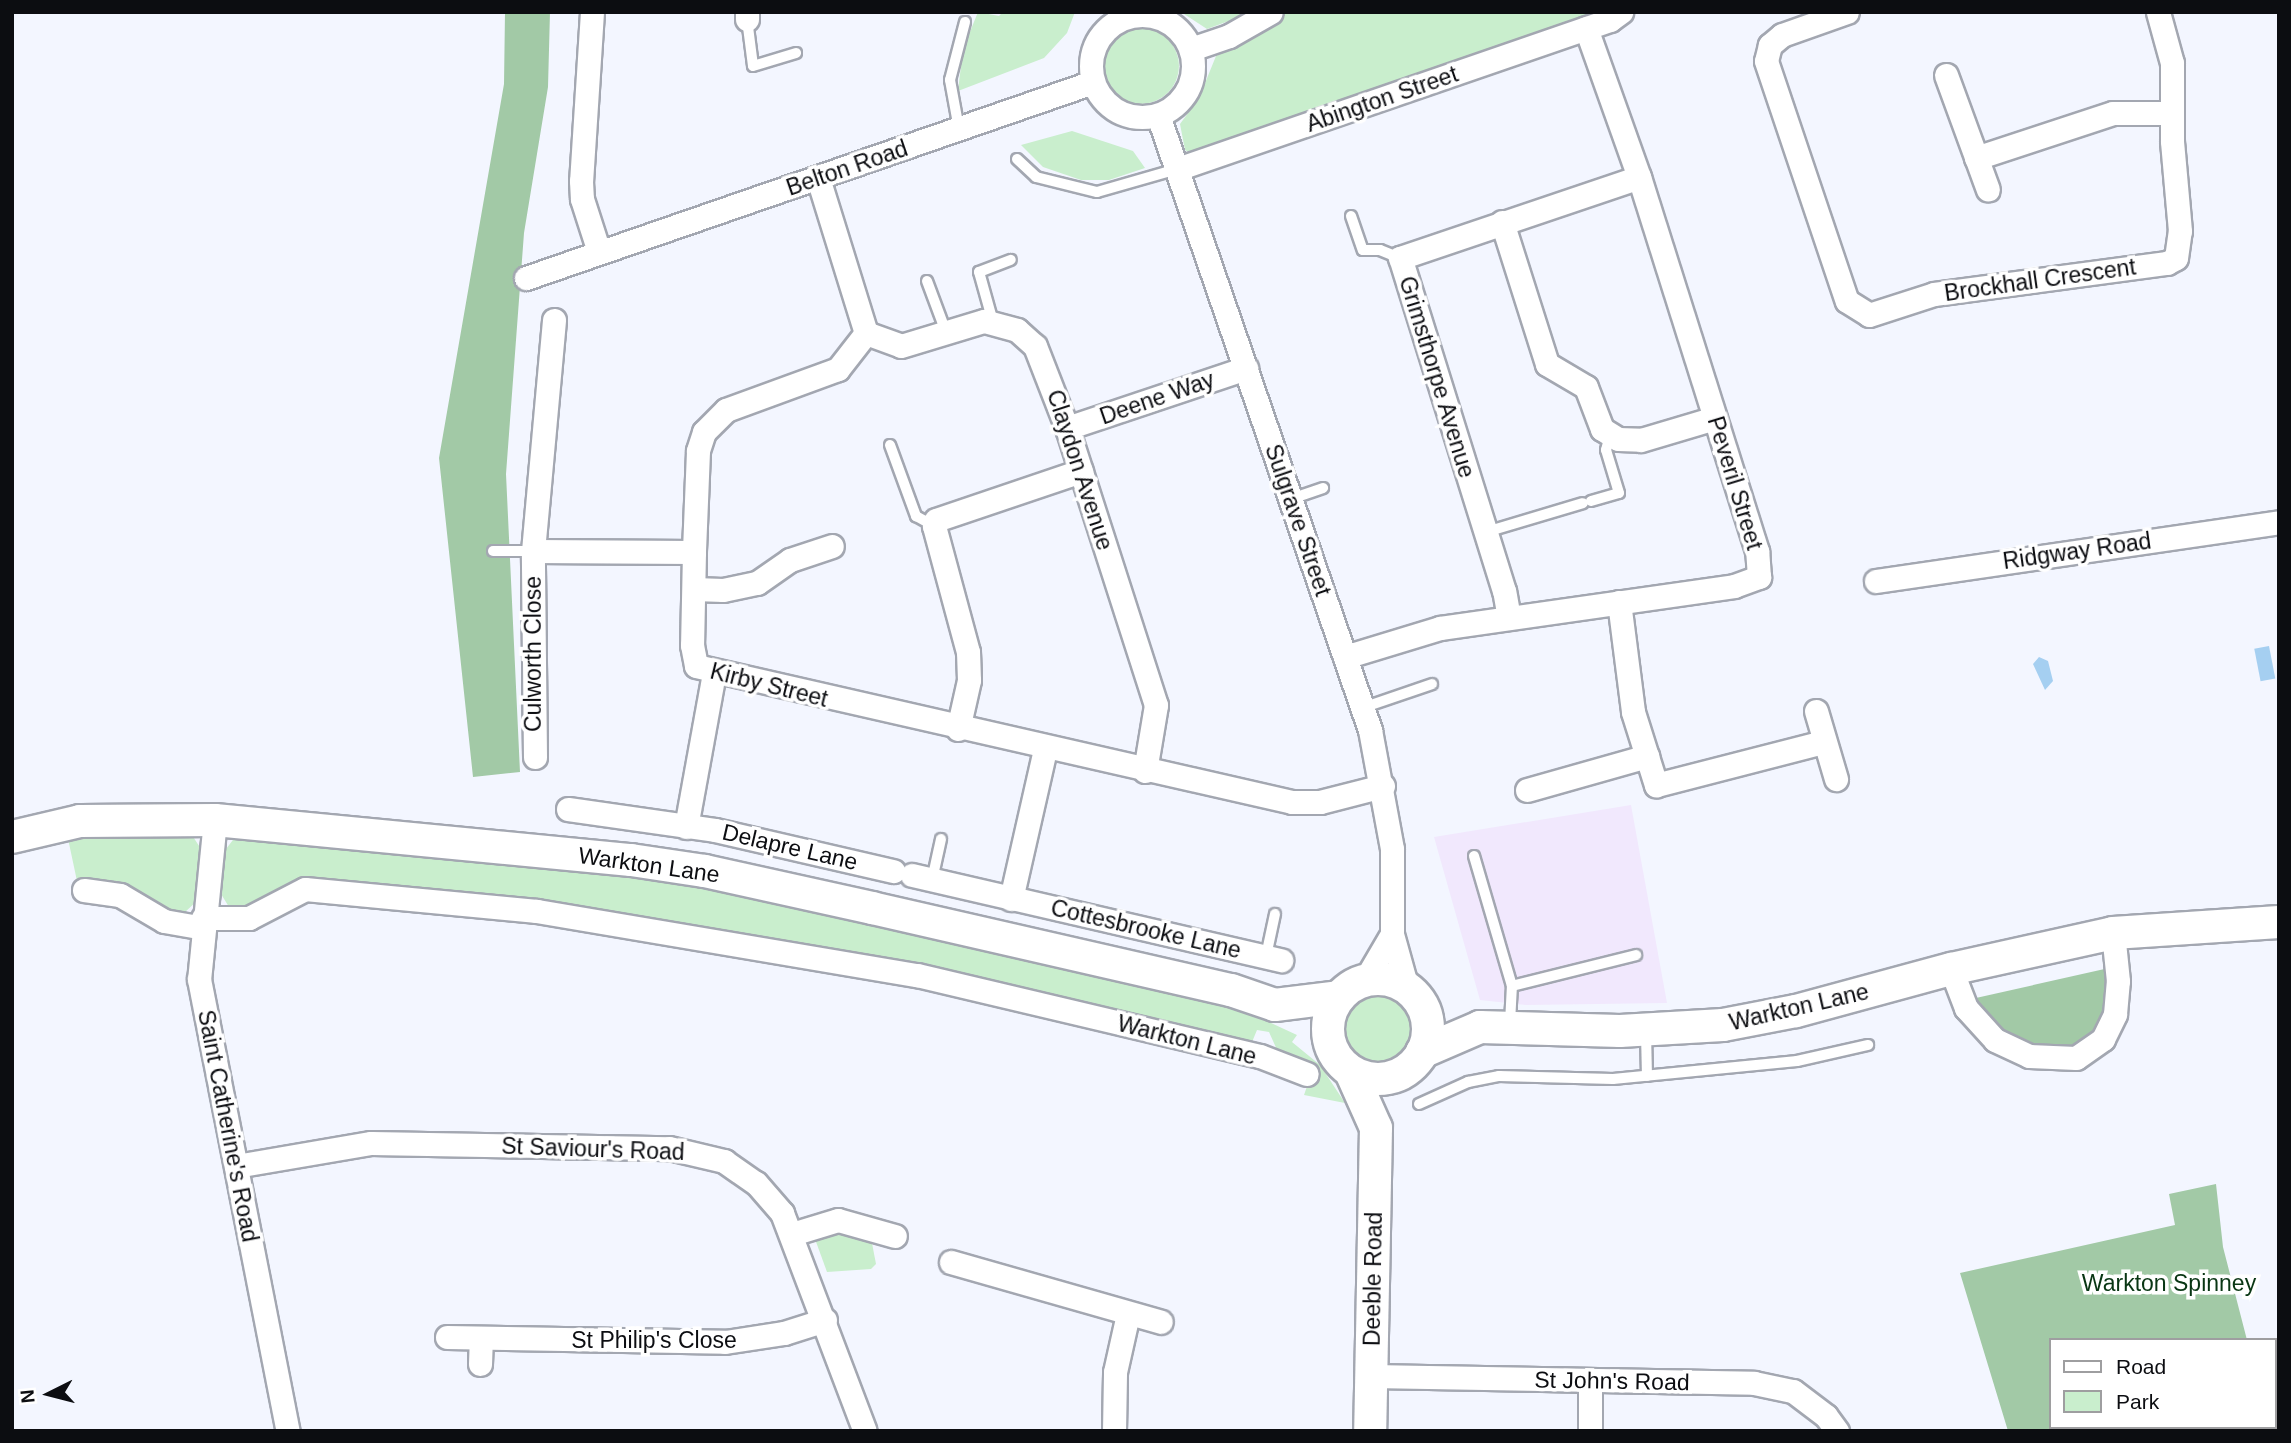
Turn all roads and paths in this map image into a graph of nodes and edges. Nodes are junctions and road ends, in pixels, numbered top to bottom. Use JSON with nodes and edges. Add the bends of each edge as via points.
{"nodes":[{"id":1,"x":592,"y":12,"type":"edge"},
{"id":2,"x":1271,"y":12,"type":"edge"},
{"id":3,"x":1621,"y":12,"type":"edge"},
{"id":4,"x":1847,"y":12,"type":"edge"},
{"id":5,"x":2158,"y":12,"type":"edge"},
{"id":6,"x":1125,"y":15,"type":"edge"},
{"id":7,"x":747,"y":16,"type":"edge"},
{"id":8,"x":965,"y":22,"type":"dead end"},
{"id":9,"x":1586,"y":28,"type":"junction"},
{"id":10,"x":1191,"y":49,"type":"junction"},
{"id":11,"x":796,"y":52,"type":"dead end"},
{"id":12,"x":1946,"y":75,"type":"dead end"},
{"id":13,"x":1093,"y":82,"type":"junction"},
{"id":14,"x":2171,"y":113,"type":"junction"},
{"id":15,"x":1158,"y":115,"type":"junction"},
{"id":16,"x":960,"y":129,"type":"junction"},
{"id":17,"x":1976,"y":158,"type":"junction"},
{"id":18,"x":1017,"y":159,"type":"dead end"},
{"id":19,"x":1177,"y":169,"type":"junction"},
{"id":20,"x":1639,"y":177,"type":"junction"},
{"id":21,"x":818,"y":178,"type":"junction"},
{"id":22,"x":1988,"y":190,"type":"dead end"},
{"id":23,"x":1351,"y":216,"type":"dead end"},
{"id":24,"x":1502,"y":222,"type":"junction"},
{"id":25,"x":599,"y":252,"type":"junction"},
{"id":26,"x":1400,"y":258,"type":"junction"},
{"id":27,"x":1011,"y":260,"type":"dead end"},
{"id":28,"x":526,"y":278,"type":"dead end"},
{"id":29,"x":927,"y":281,"type":"dead end"},
{"id":30,"x":554,"y":320,"type":"dead end"},
{"id":31,"x":993,"y":322,"type":"junction"},
{"id":32,"x":946,"y":332,"type":"junction"},
{"id":33,"x":866,"y":333,"type":"junction"},
{"id":34,"x":1246,"y":368,"type":"junction"},
{"id":35,"x":1715,"y":418,"type":"junction"},
{"id":36,"x":1067,"y":428,"type":"junction"},
{"id":37,"x":1610,"y":435,"type":"junction"},
{"id":38,"x":890,"y":445,"type":"dead end"},
{"id":39,"x":1081,"y":471,"type":"junction"},
{"id":40,"x":1323,"y":488,"type":"dead end"},
{"id":41,"x":1291,"y":499,"type":"junction"},
{"id":42,"x":2279,"y":522,"type":"edge"},
{"id":43,"x":934,"y":526,"type":"junction"},
{"id":44,"x":1486,"y":532,"type":"junction"},
{"id":45,"x":832,"y":546,"type":"dead end"},
{"id":46,"x":494,"y":551,"type":"dead end"},
{"id":47,"x":533,"y":551,"type":"junction"},
{"id":48,"x":694,"y":552,"type":"junction"},
{"id":49,"x":1876,"y":581,"type":"dead end"},
{"id":50,"x":694,"y":589,"type":"junction"},
{"id":51,"x":1619,"y":602,"type":"junction"},
{"id":52,"x":1509,"y":618,"type":"junction"},
{"id":53,"x":1345,"y":657,"type":"junction"},
{"id":54,"x":713,"y":673,"type":"junction"},
{"id":55,"x":1432,"y":684,"type":"dead end"},
{"id":56,"x":1362,"y":708,"type":"junction"},
{"id":57,"x":1816,"y":710,"type":"dead end"},
{"id":58,"x":958,"y":729,"type":"junction"},
{"id":59,"x":1825,"y":742,"type":"junction"},
{"id":60,"x":1045,"y":749,"type":"junction"},
{"id":61,"x":1647,"y":756,"type":"junction"},
{"id":62,"x":535,"y":757,"type":"dead end"},
{"id":63,"x":1145,"y":771,"type":"junction"},
{"id":64,"x":1836,"y":779,"type":"dead end"},
{"id":65,"x":1383,"y":786,"type":"junction"},
{"id":66,"x":1527,"y":790,"type":"dead end"},
{"id":67,"x":568,"y":809,"type":"dead end"},
{"id":68,"x":215,"y":820,"type":"junction"},
{"id":69,"x":686,"y":827,"type":"junction"},
{"id":70,"x":12,"y":837,"type":"edge"},
{"id":71,"x":941,"y":839,"type":"dead end"},
{"id":72,"x":1474,"y":856,"type":"dead end"},
{"id":73,"x":912,"y":875,"type":"junction"},
{"id":74,"x":84,"y":890,"type":"dead end"},
{"id":75,"x":1011,"y":898,"type":"junction"},
{"id":76,"x":1275,"y":914,"type":"dead end"},
{"id":77,"x":2279,"y":922,"type":"edge"},
{"id":78,"x":202,"y":923,"type":"junction"},
{"id":79,"x":2113,"y":933,"type":"junction"},
{"id":80,"x":1392,"y":934,"type":"junction"},
{"id":81,"x":1636,"y":955,"type":"dead end"},
{"id":82,"x":1274,"y":958,"type":"joint"},
{"id":83,"x":1951,"y":969,"type":"junction"},
{"id":84,"x":1365,"y":980,"type":"junction"},
{"id":85,"x":1512,"y":986,"type":"junction"},
{"id":86,"x":1414,"y":996,"type":"junction"},
{"id":87,"x":1339,"y":998,"type":"junction"},
{"id":88,"x":1275,"y":1005,"type":"junction"},
{"id":89,"x":1495,"y":1026,"type":"junction"},
{"id":90,"x":1645,"y":1029,"type":"junction"},
{"id":91,"x":1868,"y":1045,"type":"dead end"},
{"id":92,"x":1330,"y":1047,"type":"junction"},
{"id":93,"x":1411,"y":1063,"type":"junction"},
{"id":94,"x":1351,"y":1072,"type":"junction"},
{"id":95,"x":1307,"y":1074,"type":"dead end"},
{"id":96,"x":1647,"y":1076,"type":"junction"},
{"id":97,"x":1419,"y":1104,"type":"dead end"},
{"id":98,"x":1376,"y":1128,"type":"junction"},
{"id":99,"x":236,"y":1166,"type":"junction"},
{"id":100,"x":793,"y":1234,"type":"junction"},
{"id":101,"x":895,"y":1236,"type":"dead end"},
{"id":102,"x":951,"y":1262,"type":"dead end"},
{"id":103,"x":1128,"y":1314,"type":"junction"},
{"id":104,"x":825,"y":1320,"type":"junction"},
{"id":105,"x":1161,"y":1322,"type":"dead end"},
{"id":106,"x":447,"y":1337,"type":"dead end"},
{"id":107,"x":481,"y":1338,"type":"junction"},
{"id":108,"x":480,"y":1364,"type":"dead end"},
{"id":109,"x":1371,"y":1376,"type":"junction"},
{"id":110,"x":1590,"y":1382,"type":"junction"},
{"id":111,"x":288,"y":1431,"type":"edge"},
{"id":112,"x":865,"y":1431,"type":"edge"},
{"id":113,"x":1114,"y":1431,"type":"edge"},
{"id":114,"x":1370,"y":1431,"type":"edge"},
{"id":115,"x":1590,"y":1431,"type":"edge"},
{"id":116,"x":1837,"y":1431,"type":"edge"}],
"edges":[{"from":1,"to":25,"type":"street","via":[[581,181]]},
{"from":2,"to":10,"type":"street","via":[[1229,36]]},
{"from":3,"to":9,"type":"street","name":"Abington Street"},
{"from":4,"to":14,"type":"street","name":"Brockhall Crescent","via":[[1782,35],[1770,46],[1766,61],[1847,301],[1869,315],[1947,292],[2167,263],[2176,258],[2180,231]]},
{"from":5,"to":14,"type":"street","name":"Brockhall Crescent","via":[[2172,63]]},
{"from":6,"to":10,"type":"street","via":[[1167,22]]},
{"from":6,"to":13,"type":"street","via":[[1103,33],[1094,48]]},
{"from":7,"to":11,"type":"lane","via":[[752,66]]},
{"from":8,"to":16,"type":"lane","via":[[950,80]]},
{"from":9,"to":19,"type":"street","name":"Abington Street"},
{"from":9,"to":20,"type":"street","name":"Peveril Street"},
{"from":10,"to":15,"type":"street","via":[[1192,78],[1186,93]]},
{"from":12,"to":17,"type":"street"},
{"from":13,"to":15,"type":"street","via":[[1114,110],[1129,116]]},
{"from":13,"to":16,"type":"street","name":"Belton Road"},
{"from":14,"to":17,"type":"street","via":[[2113,113]]},
{"from":15,"to":19,"type":"street","name":"Sulgrave Street"},
{"from":16,"to":21,"type":"street","name":"Belton Road"},
{"from":17,"to":22,"type":"street"},
{"from":18,"to":19,"type":"lane","via":[[1036,177],[1097,192]]},
{"from":19,"to":34,"type":"street","name":"Sulgrave Street"},
{"from":20,"to":24,"type":"street","name":"Grimsthorpe Avenue"},
{"from":20,"to":35,"type":"street","name":"Peveril Street"},
{"from":21,"to":25,"type":"street","name":"Belton Road"},
{"from":21,"to":33,"type":"street"},
{"from":23,"to":26,"type":"lane","via":[[1363,250],[1380,250]]},
{"from":24,"to":26,"type":"street","name":"Grimsthorpe Avenue"},
{"from":24,"to":37,"type":"street","via":[[1547,364],[1586,387],[1602,429]]},
{"from":25,"to":28,"type":"street","name":"Belton Road"},
{"from":26,"to":44,"type":"street","name":"Grimsthorpe Avenue"},
{"from":27,"to":31,"type":"lane","via":[[979,272]]},
{"from":29,"to":32,"type":"lane"},
{"from":30,"to":47,"type":"street","name":"Culworth Close"},
{"from":31,"to":32,"type":"street"},
{"from":31,"to":36,"type":"street","name":"Claydon Avenue","via":[[1017,330],[1035,346]]},
{"from":32,"to":33,"type":"street","via":[[901,346]]},
{"from":33,"to":48,"type":"street","name":"Kirby Street","via":[[838,369],[726,410],[708,425],[698,451]]},
{"from":34,"to":36,"type":"street","name":"Deene Way"},
{"from":34,"to":41,"type":"street","name":"Sulgrave Street"},
{"from":35,"to":37,"type":"street","via":[[1641,440]]},
{"from":35,"to":51,"type":"street","name":"Peveril Street","via":[[1757,551],[1759,577],[1734,586]]},
{"from":36,"to":39,"type":"street","name":"Claydon Avenue"},
{"from":37,"to":44,"type":"lane","via":[[1606,450],[1619,492]]},
{"from":38,"to":43,"type":"lane","via":[[916,516]]},
{"from":39,"to":43,"type":"street","via":[[944,515]]},
{"from":39,"to":63,"type":"street","name":"Claydon Avenue","via":[[1156,705]]},
{"from":40,"to":41,"type":"lane"},
{"from":41,"to":53,"type":"street","name":"Sulgrave Street"},
{"from":42,"to":49,"type":"street","name":"Ridgway Road"},
{"from":43,"to":58,"type":"street","via":[[968,652],[969,681]]},
{"from":44,"to":52,"type":"street","name":"Grimsthorpe Avenue"},
{"from":45,"to":50,"type":"street","via":[[789,560],[757,583],[723,590]]},
{"from":46,"to":47,"type":"lane"},
{"from":47,"to":48,"type":"street"},
{"from":47,"to":62,"type":"street","name":"Culworth Close"},
{"from":48,"to":50,"type":"street","name":"Kirby Street"},
{"from":50,"to":54,"type":"street","name":"Kirby Street","via":[[693,661]]},
{"from":51,"to":52,"type":"street","name":"Peveril Street"},
{"from":51,"to":61,"type":"street","via":[[1629,690]]},
{"from":52,"to":53,"type":"street","name":"Peveril Street","via":[[1440,628]]},
{"from":53,"to":56,"type":"street","name":"Sulgrave Street"},
{"from":54,"to":58,"type":"street","name":"Kirby Street"},
{"from":54,"to":69,"type":"street"},
{"from":55,"to":56,"type":"lane"},
{"from":56,"to":65,"type":"street","name":"Sulgrave Street"},
{"from":57,"to":59,"type":"street"},
{"from":58,"to":60,"type":"street","name":"Kirby Street"},
{"from":59,"to":61,"type":"street","via":[[1656,785]]},
{"from":59,"to":64,"type":"street"},
{"from":60,"to":63,"type":"street","name":"Kirby Street"},
{"from":60,"to":75,"type":"street"},
{"from":61,"to":66,"type":"street"},
{"from":63,"to":65,"type":"street","name":"Kirby Street","via":[[1305,804]]},
{"from":65,"to":80,"type":"street","name":"Sulgrave Street","via":[[1395,888]]},
{"from":67,"to":69,"type":"street","name":"Delapre Lane"},
{"from":68,"to":70,"type":"street","name":"Warkton Lane","via":[[80,821]]},
{"from":68,"to":78,"type":"street","name":"Saint Catherine's Road"},
{"from":68,"to":88,"type":"street","name":"Warkton Lane","via":[[705,871],[1231,990]]},
{"from":69,"to":73,"type":"street","name":"Delapre Lane","via":[[766,840]]},
{"from":71,"to":73,"type":"lane"},
{"from":72,"to":85,"type":"lane"},
{"from":73,"to":75,"type":"street","name":"Cottesbrooke Lane"},
{"from":74,"to":78,"type":"street","name":"Warkton Lane","via":[[120,895],[164,921]]},
{"from":75,"to":82,"type":"street","name":"Cottesbrooke Lane"},
{"from":76,"to":82,"type":"lane"},
{"from":77,"to":79,"type":"street","name":"Warkton Lane"},
{"from":78,"to":95,"type":"street","name":"Warkton Lane","via":[[250,918],[305,889],[537,911],[917,975],[1260,1056]]},
{"from":78,"to":99,"type":"street","name":"Saint Catherine's Road","via":[[199,979]]},
{"from":79,"to":83,"type":"street","name":"Warkton Lane"},
{"from":79,"to":83,"type":"street","via":[[2118,981],[2115,1014],[2103,1040],[2076,1058],[2029,1056],[1995,1040],[1970,1014]]},
{"from":80,"to":84,"type":"street","name":"Sulgrave Street"},
{"from":80,"to":86,"type":"street","name":"Sulgrave Street"},
{"from":81,"to":85,"type":"lane"},
{"from":83,"to":90,"type":"street","name":"Warkton Lane","via":[[1796,1012],[1723,1025]]},
{"from":84,"to":86,"type":"street","via":[[1387,979]]},
{"from":84,"to":87,"type":"street"},
{"from":85,"to":89,"type":"lane"},
{"from":86,"to":89,"type":"street","name":"Warkton Lane"},
{"from":86,"to":93,"type":"street","via":[[1428,1028]]},
{"from":87,"to":88,"type":"street","name":"Warkton Lane"},
{"from":87,"to":92,"type":"street","via":[[1328,1021]]},
{"from":88,"to":92,"type":"street","name":"Warkton Lane"},
{"from":89,"to":90,"type":"street","name":"Warkton Lane"},
{"from":89,"to":93,"type":"street","name":"Warkton Lane"},
{"from":90,"to":96,"type":"lane"},
{"from":91,"to":96,"type":"lane","name":"Warkton Lane","via":[[1797,1060]]},
{"from":92,"to":94,"type":"street"},
{"from":93,"to":94,"type":"street","via":[[1378,1080]]},
{"from":93,"to":98,"type":"street","name":"Deeble Road"},
{"from":94,"to":98,"type":"street","name":"Deeble Road"},
{"from":96,"to":97,"type":"lane","name":"Warkton Lane","via":[[1499,1076],[1468,1082]]},
{"from":98,"to":109,"type":"street","name":"Deeble Road"},
{"from":99,"to":100,"type":"street","name":"St Saviour's Road","via":[[371,1143],[690,1151],[724,1161],[756,1184],[782,1213]]},
{"from":99,"to":111,"type":"street","name":"Saint Catherine's Road"},
{"from":100,"to":101,"type":"street","via":[[838,1220]]},
{"from":100,"to":104,"type":"street","name":"St Saviour's Road"},
{"from":102,"to":103,"type":"street"},
{"from":103,"to":105,"type":"street"},
{"from":103,"to":113,"type":"street","via":[[1115,1372]]},
{"from":104,"to":107,"type":"street","name":"St Philip's Close","via":[[784,1334],[725,1342]]},
{"from":104,"to":112,"type":"street","name":"St Saviour's Road"},
{"from":106,"to":107,"type":"street","name":"St Philip's Close"},
{"from":107,"to":108,"type":"street"},
{"from":109,"to":110,"type":"street","name":"St John's Road"},
{"from":109,"to":114,"type":"street","name":"Deeble Road"},
{"from":110,"to":115,"type":"street"},
{"from":110,"to":116,"type":"street","name":"St John's Road","via":[[1777,1386],[1808,1400]]}]}
